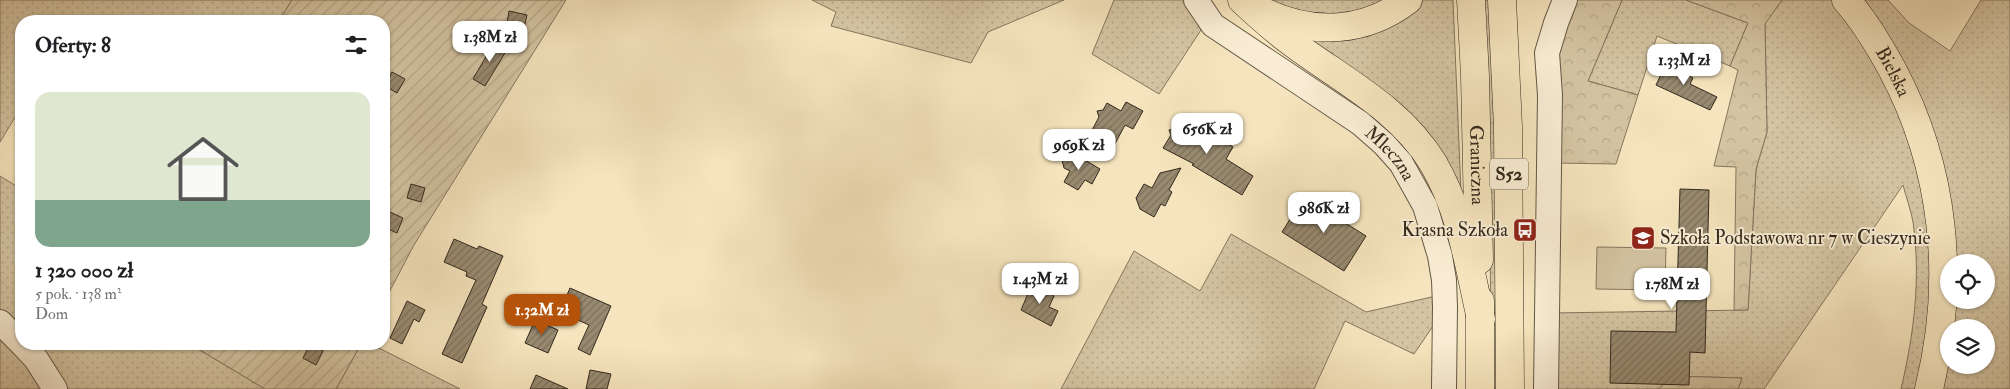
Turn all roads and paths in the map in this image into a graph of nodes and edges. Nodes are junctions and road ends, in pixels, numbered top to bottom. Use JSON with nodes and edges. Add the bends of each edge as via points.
{"nodes":[{"id":1,"x":1196,"y":0,"type":"edge"},
{"id":2,"x":1243,"y":0,"type":"edge"},
{"id":3,"x":1408,"y":0,"type":"edge"},
{"id":4,"x":1471,"y":0,"type":"edge"},
{"id":5,"x":1502,"y":0,"type":"edge"},
{"id":6,"x":1565,"y":0,"type":"edge"},
{"id":7,"x":1846,"y":0,"type":"edge"},
{"id":8,"x":1481,"y":319,"type":"junction"},
{"id":9,"x":0,"y":322,"type":"edge"},
{"id":10,"x":15,"y":336,"type":"edge"},
{"id":11,"x":28,"y":350,"type":"edge"},
{"id":12,"x":55,"y":389,"type":"edge"},
{"id":13,"x":1444,"y":389,"type":"edge"},
{"id":14,"x":1480,"y":389,"type":"edge"},
{"id":15,"x":1510,"y":389,"type":"edge"},
{"id":16,"x":1546,"y":389,"type":"edge"},
{"id":17,"x":1929,"y":389,"type":"edge"}],
"edges":[{"from":1,"to":13,"type":"street","name":"Mleczna","via":[[1213,25],[1360,123],[1401,163],[1425,206],[1440,256],[1445,307]]},
{"from":2,"to":3,"type":"main road","via":[[1298,25],[1337,28],[1370,21]]},
{"from":2,"to":8,"type":"main road","via":[[1291,42],[1385,108],[1418,142],[1432,163],[1458,218]]},
{"from":4,"to":8,"type":"main road","name":"Graniczna","number":"S52"},
{"from":5,"to":15,"type":"main road","name":"Graniczna","number":"S52","via":[[1508,136]]},
{"from":6,"to":16,"type":"street","via":[[1547,53],[1550,95]]},
{"from":7,"to":17,"type":"main road","name":"Bielska","via":[[1879,44],[1903,90],[1927,152],[1943,236],[1944,284],[1940,336]]},
{"from":8,"to":14,"type":"main road","name":"Graniczna","number":"S52"},
{"from":9,"to":10,"type":"street"},
{"from":11,"to":12,"type":"street"}]}
